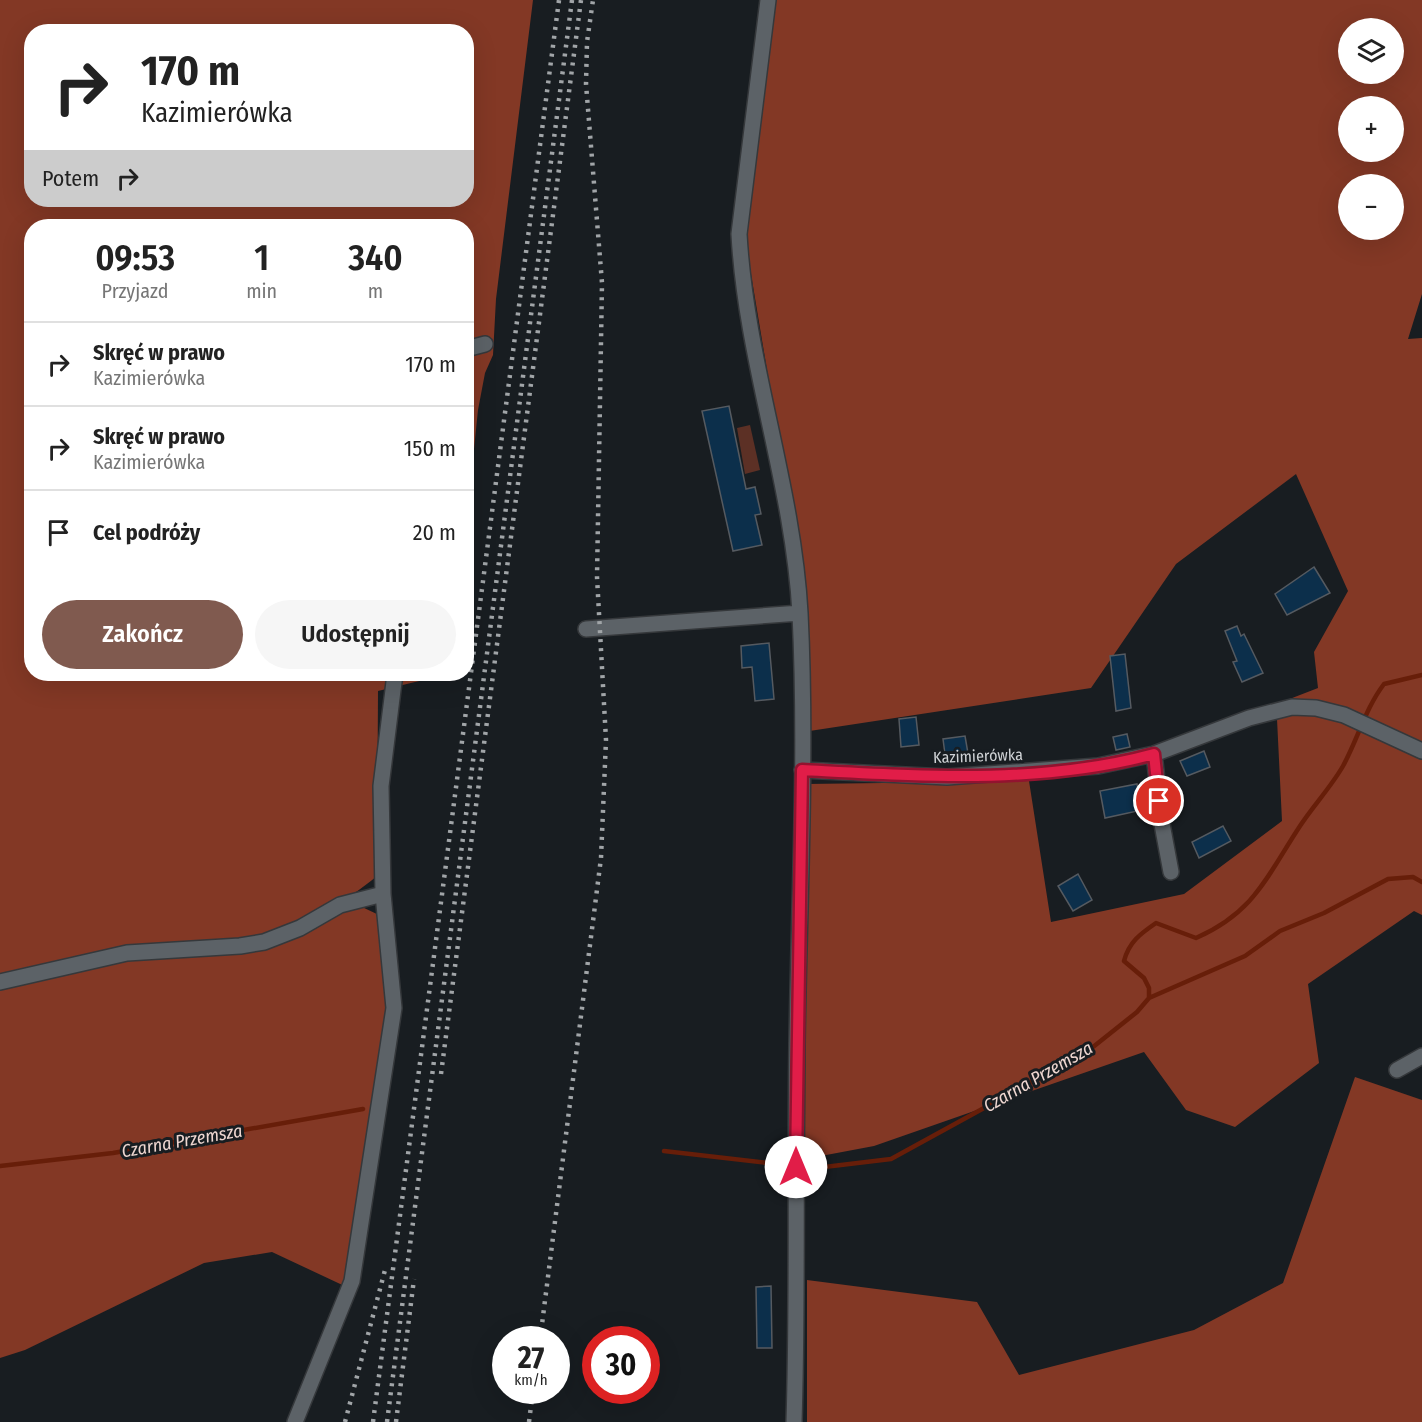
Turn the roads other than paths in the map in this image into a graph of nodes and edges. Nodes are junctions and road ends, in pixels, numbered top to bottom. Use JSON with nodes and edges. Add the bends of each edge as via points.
{"nodes":[{"id":1,"x":768,"y":0,"type":"edge"},
{"id":2,"x":485,"y":344,"type":"dead end"},
{"id":3,"x":474,"y":347,"type":"edge"},
{"id":4,"x":800,"y":613,"type":"junction"},
{"id":5,"x":586,"y":629,"type":"dead end"},
{"id":6,"x":394,"y":681,"type":"edge"},
{"id":7,"x":1422,"y":751,"type":"edge"},
{"id":8,"x":1154,"y":754,"type":"junction"},
{"id":9,"x":802,"y":770,"type":"junction"},
{"id":10,"x":1171,"y":872,"type":"dead end"},
{"id":11,"x":383,"y":894,"type":"junction"},
{"id":12,"x":0,"y":982,"type":"edge"},
{"id":13,"x":1422,"y":1056,"type":"edge"},
{"id":14,"x":1397,"y":1070,"type":"dead end"},
{"id":15,"x":295,"y":1422,"type":"edge"},
{"id":16,"x":794,"y":1422,"type":"edge"}],
"edges":[{"from":1,"to":4,"type":"street","via":[[740,244],[748,317],[792,534]]},
{"from":2,"to":3,"type":"street"},
{"from":4,"to":5,"type":"street"},
{"from":4,"to":9,"type":"street"},
{"from":6,"to":11,"type":"street","via":[[381,786]]},
{"from":7,"to":8,"type":"street","name":"Kazimierówka","via":[[1351,718],[1316,708],[1292,707],[1249,718]]},
{"from":8,"to":9,"type":"street","name":"Kazimierówka","via":[[1126,762],[1059,770],[947,777]]},
{"from":8,"to":10,"type":"street"},
{"from":9,"to":16,"type":"street"},
{"from":11,"to":12,"type":"street","via":[[340,905],[300,928],[264,942],[127,952]]},
{"from":11,"to":15,"type":"street","via":[[394,1008],[352,1281]]},
{"from":13,"to":14,"type":"street"}]}
